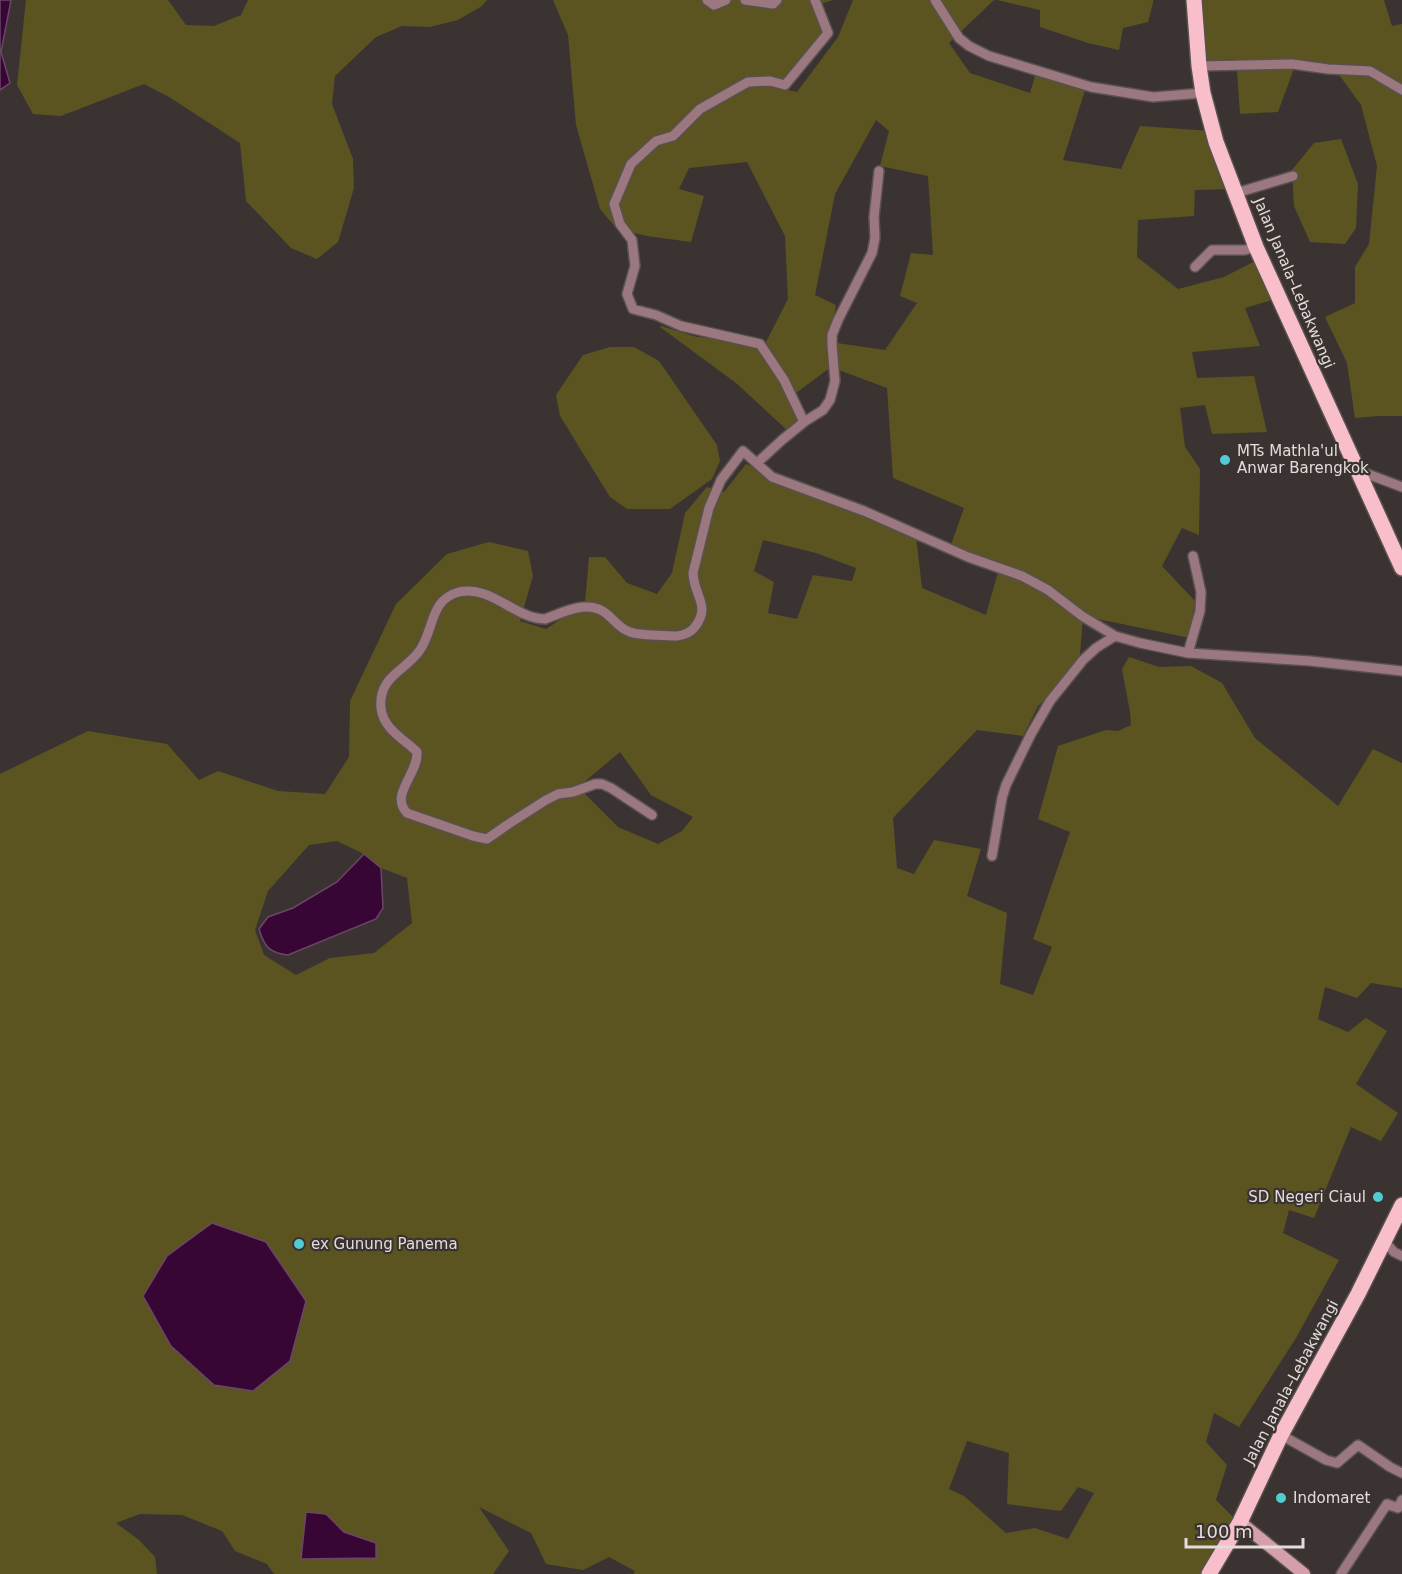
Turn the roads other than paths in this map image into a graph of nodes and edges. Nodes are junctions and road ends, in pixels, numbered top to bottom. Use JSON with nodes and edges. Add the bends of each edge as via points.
{"nodes":[{"id":1,"x":707,"y":0,"type":"edge"},
{"id":2,"x":726,"y":0,"type":"edge"},
{"id":3,"x":745,"y":0,"type":"edge"},
{"id":4,"x":777,"y":0,"type":"edge"},
{"id":5,"x":815,"y":0,"type":"edge"},
{"id":6,"x":935,"y":0,"type":"edge"},
{"id":7,"x":1194,"y":0,"type":"edge"},
{"id":8,"x":1199,"y":66,"type":"junction"},
{"id":9,"x":1402,"y":90,"type":"edge"},
{"id":10,"x":1203,"y":93,"type":"junction"},
{"id":11,"x":879,"y":171,"type":"dead end"},
{"id":12,"x":1293,"y":176,"type":"dead end"},
{"id":13,"x":1236,"y":193,"type":"junction"},
{"id":14,"x":1256,"y":247,"type":"junction"},
{"id":15,"x":1195,"y":267,"type":"dead end"},
{"id":16,"x":804,"y":422,"type":"junction"},
{"id":17,"x":758,"y":462,"type":"junction"},
{"id":18,"x":1357,"y":470,"type":"junction"},
{"id":19,"x":1402,"y":487,"type":"edge"},
{"id":20,"x":1193,"y":556,"type":"dead end"},
{"id":21,"x":1402,"y":568,"type":"edge"},
{"id":22,"x":1116,"y":636,"type":"junction"},
{"id":23,"x":1188,"y":653,"type":"junction"},
{"id":24,"x":1402,"y":671,"type":"edge"},
{"id":25,"x":652,"y":815,"type":"dead end"},
{"id":26,"x":992,"y":856,"type":"dead end"},
{"id":27,"x":1402,"y":1205,"type":"edge"},
{"id":28,"x":1384,"y":1241,"type":"junction"},
{"id":29,"x":1402,"y":1256,"type":"edge"},
{"id":30,"x":1281,"y":1435,"type":"junction"},
{"id":31,"x":1402,"y":1473,"type":"edge"},
{"id":32,"x":1402,"y":1500,"type":"edge"},
{"id":33,"x":1240,"y":1522,"type":"junction"},
{"id":34,"x":1209,"y":1574,"type":"edge"},
{"id":35,"x":1304,"y":1574,"type":"edge"},
{"id":36,"x":1341,"y":1574,"type":"edge"}],
"edges":[{"from":1,"to":2,"type":"street","via":[[714,5]]},
{"from":3,"to":4,"type":"street","via":[[773,4]]},
{"from":5,"to":16,"type":"street","via":[[828,33],[785,85],[748,82],[700,109],[673,136],[656,141],[631,164],[614,204],[620,224],[632,240],[634,266],[627,294],[633,309],[681,326],[760,344],[784,380]]},
{"from":6,"to":10,"type":"street","via":[[959,38],[989,56],[1091,87],[1153,97]]},
{"from":7,"to":8,"type":"main road","name":"Jalan Janala–Lebakwangi"},
{"from":8,"to":9,"type":"street","via":[[1292,64],[1370,71]]},
{"from":8,"to":10,"type":"main road","name":"Jalan Janala–Lebakwangi"},
{"from":10,"to":13,"type":"main road","name":"Jalan Janala–Lebakwangi","via":[[1216,142]]},
{"from":11,"to":16,"type":"street","via":[[872,253],[832,335],[836,381],[833,394],[823,410]]},
{"from":12,"to":13,"type":"street"},
{"from":13,"to":14,"type":"main road","name":"Jalan Janala–Lebakwangi"},
{"from":14,"to":15,"type":"street","via":[[1212,250]]},
{"from":14,"to":18,"type":"main road","name":"Jalan Janala–Lebakwangi"},
{"from":16,"to":17,"type":"street"},
{"from":17,"to":22,"type":"street","via":[[772,477],[785,483],[864,511],[1030,581]]},
{"from":17,"to":25,"type":"street","via":[[743,451],[722,480],[710,508],[693,573],[703,611],[691,631],[677,636],[631,633],[601,609],[587,606],[539,619],[489,595],[460,592],[442,601],[420,651],[389,679],[381,695],[385,721],[417,753],[400,800],[407,813],[488,839],[558,794],[602,784]]},
{"from":18,"to":19,"type":"street"},
{"from":18,"to":21,"type":"main road","name":"Jalan Janala–Lebakwangi"},
{"from":20,"to":23,"type":"street","via":[[1201,592]]},
{"from":22,"to":23,"type":"street"},
{"from":22,"to":26,"type":"street","via":[[1083,660],[1050,701],[1031,734],[1006,785]]},
{"from":23,"to":24,"type":"street"},
{"from":27,"to":28,"type":"main road","name":"Jalan Janala–Lebakwangi"},
{"from":28,"to":29,"type":"street"},
{"from":28,"to":30,"type":"main road","name":"Jalan Janala–Lebakwangi"},
{"from":30,"to":31,"type":"street","via":[[1337,1463],[1358,1445]]},
{"from":30,"to":33,"type":"main road","name":"Jalan Janala–Lebakwangi"},
{"from":32,"to":36,"type":"street","via":[[1398,1508],[1387,1504]]},
{"from":33,"to":34,"type":"main road","name":"Jalan Janala–Lebakwangi"},
{"from":33,"to":35,"type":"street"}]}
